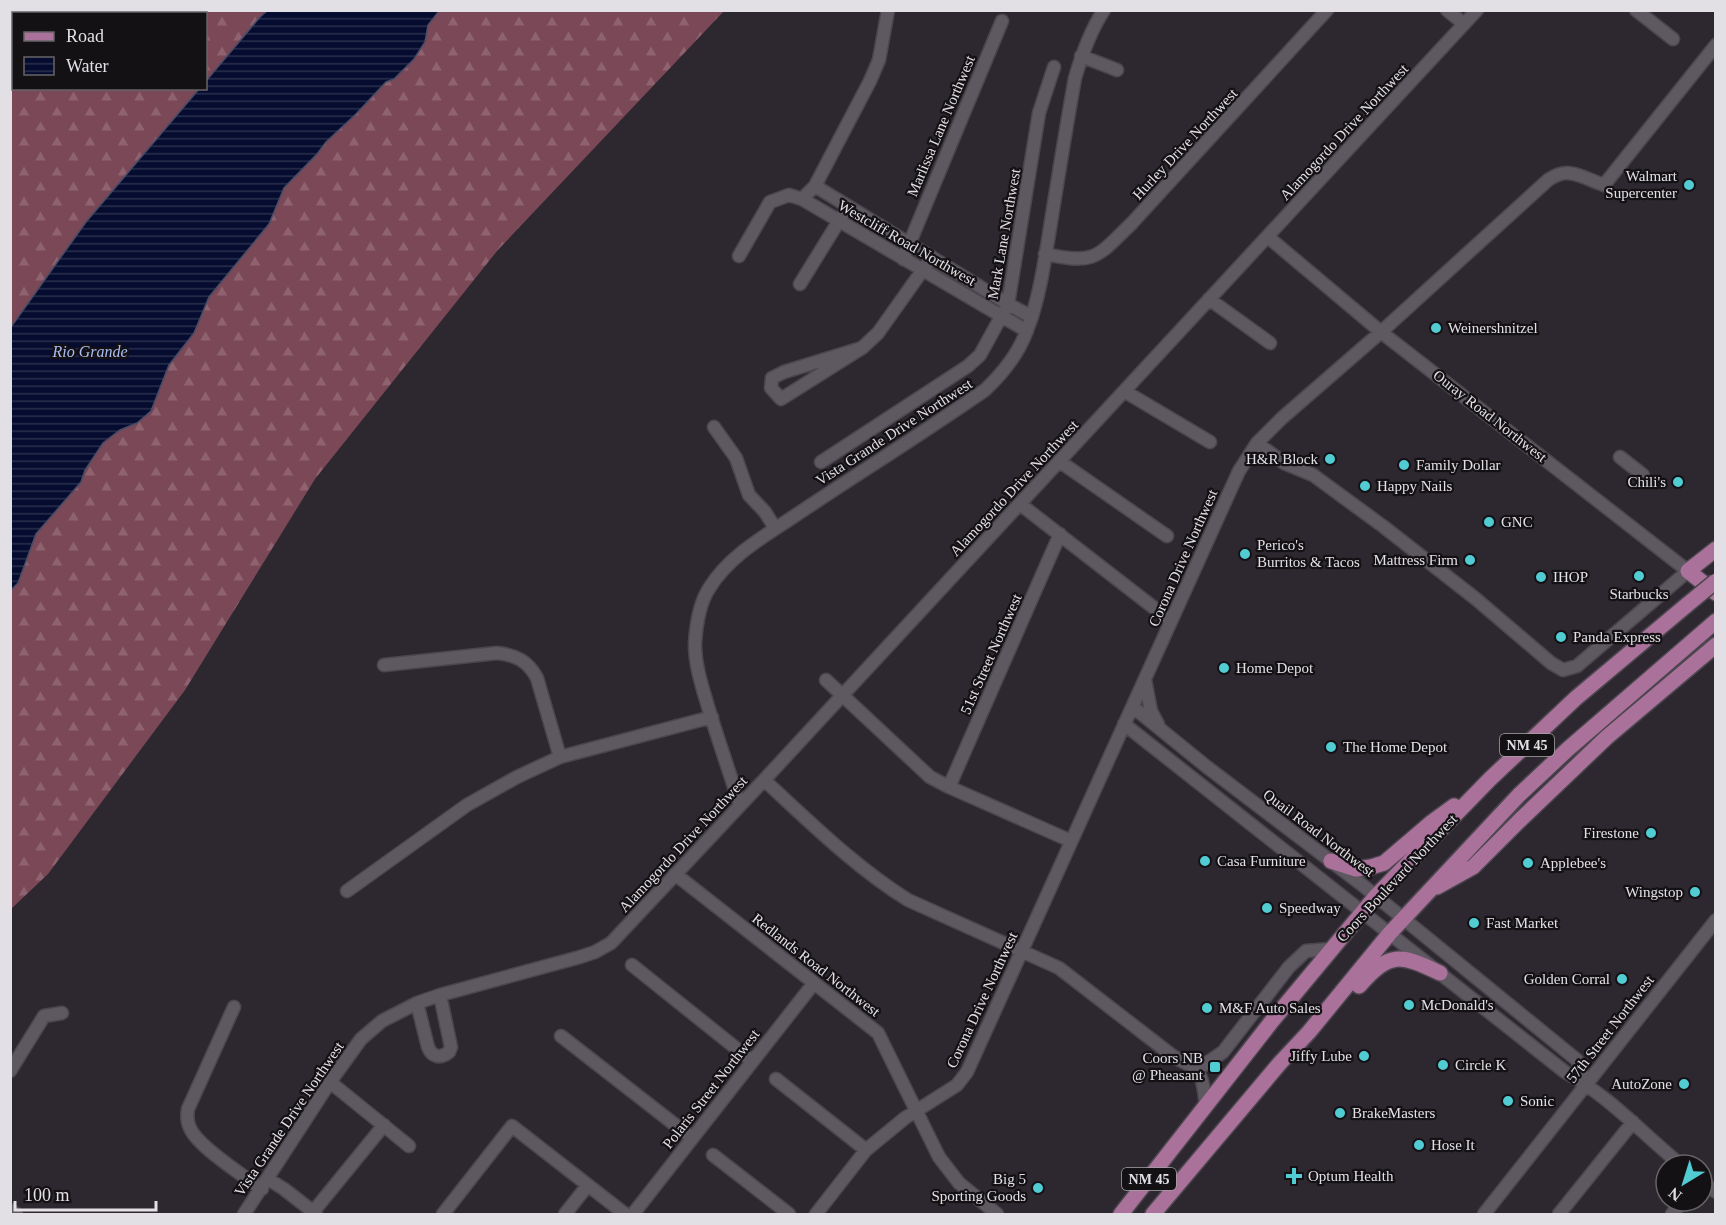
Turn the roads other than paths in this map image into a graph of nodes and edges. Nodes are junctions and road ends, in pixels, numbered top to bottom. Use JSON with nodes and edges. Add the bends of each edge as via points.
{"nodes":[{"id":1,"x":888,"y":10,"type":"edge"},
{"id":2,"x":1104,"y":10,"type":"edge"},
{"id":3,"x":1327,"y":10,"type":"edge"},
{"id":4,"x":1447,"y":10,"type":"edge"},
{"id":5,"x":1477,"y":10,"type":"edge"},
{"id":6,"x":1636,"y":10,"type":"edge"},
{"id":7,"x":1002,"y":21,"type":"dead end"},
{"id":8,"x":1464,"y":24,"type":"junction"},
{"id":9,"x":1673,"y":39,"type":"dead end"},
{"id":10,"x":1716,"y":45,"type":"edge"},
{"id":11,"x":1081,"y":56,"type":"junction"},
{"id":12,"x":1054,"y":67,"type":"dead end"},
{"id":13,"x":1117,"y":70,"type":"dead end"},
{"id":14,"x":815,"y":186,"type":"junction"},
{"id":15,"x":802,"y":200,"type":"junction"},
{"id":16,"x":848,"y":207,"type":"junction"},
{"id":17,"x":839,"y":221,"type":"junction"},
{"id":18,"x":1268,"y":237,"type":"junction"},
{"id":19,"x":909,"y":243,"type":"junction"},
{"id":20,"x":1045,"y":255,"type":"junction"},
{"id":21,"x":739,"y":256,"type":"dead end"},
{"id":22,"x":932,"y":257,"type":"junction"},
{"id":23,"x":903,"y":259,"type":"junction"},
{"id":24,"x":923,"y":271,"type":"junction"},
{"id":25,"x":800,"y":284,"type":"dead end"},
{"id":26,"x":1209,"y":299,"type":"junction"},
{"id":27,"x":1008,"y":304,"type":"junction"},
{"id":28,"x":1002,"y":317,"type":"junction"},
{"id":29,"x":1032,"y":317,"type":"junction"},
{"id":30,"x":1027,"y":332,"type":"junction"},
{"id":31,"x":1381,"y":332,"type":"junction"},
{"id":32,"x":1270,"y":343,"type":"dead end"},
{"id":33,"x":862,"y":348,"type":"junction"},
{"id":34,"x":1124,"y":391,"type":"junction"},
{"id":35,"x":714,"y":427,"type":"dead end"},
{"id":36,"x":1210,"y":442,"type":"dead end"},
{"id":37,"x":1257,"y":443,"type":"junction"},
{"id":38,"x":1620,"y":457,"type":"dead end"},
{"id":39,"x":1059,"y":461,"type":"junction"},
{"id":40,"x":821,"y":462,"type":"dead end"},
{"id":41,"x":1643,"y":475,"type":"dead end"},
{"id":42,"x":1020,"y":504,"type":"junction"},
{"id":43,"x":776,"y":528,"type":"junction"},
{"id":44,"x":1060,"y":534,"type":"junction"},
{"id":45,"x":1167,"y":536,"type":"dead end"},
{"id":46,"x":1716,"y":549,"type":"edge"},
{"id":47,"x":1688,"y":571,"type":"junction"},
{"id":48,"x":1716,"y":581,"type":"edge"},
{"id":49,"x":1716,"y":593,"type":"edge"},
{"id":50,"x":1172,"y":621,"type":"junction"},
{"id":51,"x":1715,"y":622,"type":"edge"},
{"id":52,"x":1716,"y":645,"type":"edge"},
{"id":53,"x":384,"y":665,"type":"dead end"},
{"id":54,"x":1145,"y":679,"type":"junction"},
{"id":55,"x":826,"y":680,"type":"dead end"},
{"id":56,"x":843,"y":695,"type":"junction"},
{"id":57,"x":1133,"y":707,"type":"junction"},
{"id":58,"x":711,"y":717,"type":"junction"},
{"id":59,"x":1124,"y":724,"type":"junction"},
{"id":60,"x":1161,"y":730,"type":"junction"},
{"id":61,"x":560,"y":757,"type":"junction"},
{"id":62,"x":1208,"y":767,"type":"junction"},
{"id":63,"x":1490,"y":779,"type":"junction"},
{"id":64,"x":764,"y":780,"type":"junction"},
{"id":65,"x":1197,"y":781,"type":"junction"},
{"id":66,"x":949,"y":787,"type":"junction"},
{"id":67,"x":740,"y":805,"type":"junction"},
{"id":68,"x":1071,"y":841,"type":"junction"},
{"id":69,"x":1331,"y":861,"type":"junction"},
{"id":70,"x":675,"y":874,"type":"junction"},
{"id":71,"x":347,"y":891,"type":"dead end"},
{"id":72,"x":1426,"y":892,"type":"junction"},
{"id":73,"x":1376,"y":896,"type":"junction"},
{"id":74,"x":1362,"y":912,"type":"junction"},
{"id":75,"x":1402,"y":918,"type":"junction"},
{"id":76,"x":1716,"y":920,"type":"edge"},
{"id":77,"x":1390,"y":933,"type":"junction"},
{"id":78,"x":1330,"y":949,"type":"junction"},
{"id":79,"x":1023,"y":951,"type":"junction"},
{"id":80,"x":558,"y":963,"type":"joint"},
{"id":81,"x":632,"y":965,"type":"dead end"},
{"id":82,"x":1440,"y":973,"type":"junction"},
{"id":83,"x":814,"y":982,"type":"junction"},
{"id":84,"x":440,"y":995,"type":"junction"},
{"id":85,"x":417,"y":1003,"type":"junction"},
{"id":86,"x":234,"y":1007,"type":"dead end"},
{"id":87,"x":62,"y":1013,"type":"dead end"},
{"id":88,"x":1309,"y":1032,"type":"junction"},
{"id":89,"x":561,"y":1036,"type":"dead end"},
{"id":90,"x":752,"y":1061,"type":"junction"},
{"id":91,"x":1192,"y":1066,"type":"junction"},
{"id":92,"x":10,"y":1071,"type":"edge"},
{"id":93,"x":776,"y":1079,"type":"dead end"},
{"id":94,"x":330,"y":1082,"type":"junction"},
{"id":95,"x":1586,"y":1083,"type":"junction"},
{"id":96,"x":1206,"y":1106,"type":"junction"},
{"id":97,"x":917,"y":1111,"type":"junction"},
{"id":98,"x":1633,"y":1122,"type":"junction"},
{"id":99,"x":384,"y":1125,"type":"junction"},
{"id":100,"x":692,"y":1138,"type":"junction"},
{"id":101,"x":409,"y":1146,"type":"dead end"},
{"id":102,"x":866,"y":1150,"type":"junction"},
{"id":103,"x":1667,"y":1153,"type":"edge"},
{"id":104,"x":713,"y":1155,"type":"dead end"},
{"id":105,"x":265,"y":1184,"type":"junction"},
{"id":106,"x":588,"y":1185,"type":"junction"},
{"id":107,"x":1130,"y":1207,"type":"edge"},
{"id":108,"x":315,"y":1213,"type":"edge"},
{"id":109,"x":244,"y":1215,"type":"edge"},
{"id":110,"x":443,"y":1215,"type":"edge"},
{"id":111,"x":565,"y":1215,"type":"edge"},
{"id":112,"x":625,"y":1215,"type":"edge"},
{"id":113,"x":633,"y":1215,"type":"edge"},
{"id":114,"x":789,"y":1215,"type":"edge"},
{"id":115,"x":816,"y":1215,"type":"edge"},
{"id":116,"x":997,"y":1215,"type":"edge"},
{"id":117,"x":1121,"y":1215,"type":"edge"},
{"id":118,"x":1153,"y":1215,"type":"edge"},
{"id":119,"x":1484,"y":1215,"type":"edge"},
{"id":120,"x":1559,"y":1215,"type":"edge"}],
"edges":[{"from":1,"to":14,"type":"street","via":[[879,60]]},
{"from":2,"to":11,"type":"street","name":"Vista Grande Drive Northwest"},
{"from":3,"to":20,"type":"street","name":"Hurley Drive Northwest","via":[[1101,253],[1079,260]]},
{"from":4,"to":8,"type":"street"},
{"from":5,"to":8,"type":"street","name":"Alamogordo Drive Northwest"},
{"from":6,"to":9,"type":"street"},
{"from":7,"to":19,"type":"street","name":"Marlissa Lane Northwest"},
{"from":8,"to":18,"type":"street","name":"Alamogordo Drive Northwest"},
{"from":10,"to":31,"type":"street","name":"Corona Drive Northwest","via":[[1604,185],[1569,172],[1548,180]]},
{"from":11,"to":13,"type":"street"},
{"from":11,"to":20,"type":"street","name":"Vista Grande Drive Northwest"},
{"from":12,"to":27,"type":"street","name":"Mark Lane Northwest","via":[[1039,113]]},
{"from":14,"to":15,"type":"street"},
{"from":14,"to":16,"type":"street","name":"Westcliff Road Northwest"},
{"from":15,"to":17,"type":"street","name":"Westcliff Road Northwest"},
{"from":15,"to":21,"type":"street","via":[[789,195],[770,202]]},
{"from":16,"to":17,"type":"street"},
{"from":16,"to":19,"type":"street","name":"Westcliff Road Northwest"},
{"from":17,"to":23,"type":"street","name":"Westcliff Road Northwest"},
{"from":17,"to":25,"type":"street"},
{"from":18,"to":26,"type":"street","name":"Alamogordo Drive Northwest"},
{"from":18,"to":31,"type":"street","name":"Ouray Road Northwest"},
{"from":19,"to":22,"type":"street","name":"Westcliff Road Northwest"},
{"from":19,"to":23,"type":"street","name":"Marlissa Lane Northwest"},
{"from":20,"to":29,"type":"street","name":"Vista Grande Drive Northwest"},
{"from":22,"to":24,"type":"street"},
{"from":22,"to":27,"type":"street","name":"Westcliff Road Northwest"},
{"from":23,"to":24,"type":"street","name":"Westcliff Road Northwest"},
{"from":24,"to":28,"type":"street","name":"Westcliff Road Northwest"},
{"from":24,"to":33,"type":"street","via":[[885,325]]},
{"from":26,"to":32,"type":"street"},
{"from":26,"to":34,"type":"street","name":"Alamogordo Drive Northwest"},
{"from":27,"to":28,"type":"street","name":"Mark Lane Northwest"},
{"from":27,"to":29,"type":"street","name":"Westcliff Road Northwest"},
{"from":28,"to":30,"type":"street","name":"Westcliff Road Northwest"},
{"from":28,"to":40,"type":"street","name":"Mark Lane Northwest","via":[[980,355],[968,366]]},
{"from":29,"to":30,"type":"street","name":"Vista Grande Drive Northwest"},
{"from":30,"to":43,"type":"street","name":"Vista Grande Drive Northwest","via":[[1002,373],[985,390]]},
{"from":31,"to":37,"type":"street","name":"Corona Drive Northwest"},
{"from":31,"to":47,"type":"street","name":"Ouray Road Northwest"},
{"from":33,"to":33,"type":"street","via":[[781,399],[771,388],[772,378],[784,372]]},
{"from":34,"to":36,"type":"street"},
{"from":34,"to":39,"type":"street","name":"Alamogordo Drive Northwest"},
{"from":35,"to":43,"type":"street","via":[[736,458],[750,495]]},
{"from":37,"to":47,"type":"street","via":[[1284,463],[1313,475],[1476,598],[1563,670],[1577,666]]},
{"from":37,"to":50,"type":"street","name":"Corona Drive Northwest","via":[[1239,471]]},
{"from":38,"to":41,"type":"street"},
{"from":39,"to":42,"type":"street","name":"Alamogordo Drive Northwest"},
{"from":39,"to":45,"type":"street"},
{"from":42,"to":44,"type":"street"},
{"from":42,"to":56,"type":"street","name":"Alamogordo Drive Northwest"},
{"from":43,"to":58,"type":"street","name":"Vista Grande Drive Northwest","via":[[729,563],[709,588],[702,605],[696,655]]},
{"from":44,"to":50,"type":"street"},
{"from":44,"to":66,"type":"street","name":"51st Street Northwest"},
{"from":46,"to":47,"type":"main road"},
{"from":47,"to":49,"type":"main road","name":"Ouray Road Northwest"},
{"from":48,"to":63,"type":"main road","name":"Coors Boulevard Northwest","number":"NM 45","bridge":true,"via":[[1576,698]]},
{"from":50,"to":54,"type":"street","name":"Corona Drive Northwest"},
{"from":51,"to":72,"type":"main road","name":"Coors Boulevard Northwest","number":"NM 45","via":[[1568,749]]},
{"from":52,"to":72,"type":"main road","via":[[1607,737],[1473,867]]},
{"from":53,"to":61,"type":"street","via":[[496,653],[522,660],[537,678]]},
{"from":54,"to":57,"type":"street","name":"Corona Drive Northwest"},
{"from":54,"to":60,"type":"street","via":[[1151,711]]},
{"from":55,"to":56,"type":"street"},
{"from":56,"to":64,"type":"street","name":"Alamogordo Drive Northwest"},
{"from":56,"to":66,"type":"street","via":[[930,777]]},
{"from":57,"to":59,"type":"street","name":"Corona Drive Northwest"},
{"from":57,"to":60,"type":"street","name":"Quail Road Northwest"},
{"from":58,"to":61,"type":"street"},
{"from":58,"to":67,"type":"street","name":"Vista Grande Drive Northwest"},
{"from":59,"to":65,"type":"street","name":"Quail Road Northwest"},
{"from":59,"to":68,"type":"street","name":"Corona Drive Northwest"},
{"from":60,"to":62,"type":"street","name":"Quail Road Northwest"},
{"from":61,"to":71,"type":"street","via":[[467,805]]},
{"from":62,"to":65,"type":"street"},
{"from":62,"to":69,"type":"street","name":"Quail Road Northwest"},
{"from":63,"to":69,"type":"main road","via":[[1383,863],[1356,869]]},
{"from":63,"to":73,"type":"main road","name":"Coors Boulevard Northwest","number":"NM 45"},
{"from":64,"to":67,"type":"street","name":"Alamogordo Drive Northwest"},
{"from":64,"to":79,"type":"street","via":[[831,842],[889,888]]},
{"from":65,"to":74,"type":"street","name":"Quail Road Northwest"},
{"from":66,"to":68,"type":"street"},
{"from":67,"to":70,"type":"street","name":"Alamogordo Drive Northwest"},
{"from":68,"to":79,"type":"street","name":"Corona Drive Northwest"},
{"from":69,"to":73,"type":"street","name":"Quail Road Northwest"},
{"from":70,"to":80,"type":"street","name":"Alamogordo Drive Northwest","via":[[611,943],[596,952]]},
{"from":70,"to":83,"type":"street","name":"Redlands Road Northwest"},
{"from":72,"to":75,"type":"main road","name":"Coors Boulevard Northwest","number":"NM 45"},
{"from":73,"to":74,"type":"main road","name":"Coors Boulevard Northwest","number":"NM 45"},
{"from":73,"to":75,"type":"street","name":"Quail Road Northwest"},
{"from":74,"to":77,"type":"street","name":"Quail Road Northwest"},
{"from":74,"to":78,"type":"main road","name":"Coors Boulevard Northwest","number":"NM 45"},
{"from":75,"to":77,"type":"main road","name":"Coors Boulevard Northwest","number":"NM 45"},
{"from":75,"to":95,"type":"street","name":"Quail Road Northwest","via":[[1577,1060]]},
{"from":76,"to":95,"type":"street","name":"57th Street Northwest"},
{"from":77,"to":82,"type":"street","name":"Quail Road Northwest"},
{"from":77,"to":88,"type":"main road","name":"Coors Boulevard Northwest","number":"NM 45"},
{"from":78,"to":91,"type":"street","via":[[1306,951],[1288,967],[1223,1052],[1204,1065]]},
{"from":78,"to":96,"type":"main road","name":"Coors Boulevard Northwest","number":"NM 45"},
{"from":79,"to":91,"type":"street","via":[[1059,968],[1181,1062]]},
{"from":79,"to":97,"type":"street","name":"Corona Drive Northwest","via":[[967,1072],[957,1085]]},
{"from":80,"to":84,"type":"street","name":"Vista Grande Drive Northwest"},
{"from":81,"to":90,"type":"street"},
{"from":82,"to":88,"type":"main road","via":[[1409,960],[1386,961],[1373,970],[1329,1020]]},
{"from":82,"to":95,"type":"street","name":"Quail Road Northwest","via":[[1565,1072]]},
{"from":83,"to":90,"type":"street","name":"Polaris Street Northwest"},
{"from":83,"to":97,"type":"street","name":"Redlands Road Northwest","via":[[878,1033]]},
{"from":84,"to":85,"type":"street","name":"Vista Grande Drive Northwest"},
{"from":84,"to":85,"type":"street","via":[[451,1047],[445,1055],[431,1054]]},
{"from":85,"to":94,"type":"street","name":"Vista Grande Drive Northwest","via":[[370,1030]]},
{"from":86,"to":105,"type":"street","via":[[187,1119],[195,1136],[236,1171]]},
{"from":87,"to":92,"type":"street","via":[[44,1016]]},
{"from":88,"to":118,"type":"main road","name":"Coors Boulevard Northwest","number":"NM 45"},
{"from":89,"to":100,"type":"street"},
{"from":90,"to":100,"type":"street","name":"Polaris Street Northwest"},
{"from":91,"to":96,"type":"street","via":[[1200,1075]]},
{"from":93,"to":102,"type":"street"},
{"from":94,"to":99,"type":"street"},
{"from":94,"to":105,"type":"street","name":"Vista Grande Drive Northwest"},
{"from":95,"to":98,"type":"street","name":"Quail Road Northwest"},
{"from":95,"to":119,"type":"street","name":"57th Street Northwest"},
{"from":96,"to":107,"type":"main road","name":"Coors Boulevard Northwest","number":"NM 45"},
{"from":97,"to":102,"type":"street","name":"Corona Drive Northwest"},
{"from":97,"to":116,"type":"street","name":"Redlands Road Northwest","via":[[939,1157],[959,1183]]},
{"from":98,"to":103,"type":"street","name":"Quail Road Northwest"},
{"from":98,"to":120,"type":"street"},
{"from":99,"to":101,"type":"street"},
{"from":99,"to":108,"type":"street"},
{"from":100,"to":113,"type":"street","name":"Polaris Street Northwest"},
{"from":102,"to":115,"type":"street","name":"Corona Drive Northwest"},
{"from":104,"to":114,"type":"street"},
{"from":105,"to":108,"type":"street","via":[[284,1189]]},
{"from":105,"to":109,"type":"street","name":"Vista Grande Drive Northwest"},
{"from":106,"to":110,"type":"street","via":[[512,1126]]},
{"from":106,"to":111,"type":"street"},
{"from":106,"to":112,"type":"street"},
{"from":107,"to":117,"type":"main road","name":"Coors Boulevard Northwest","number":"NM 45"}]}
